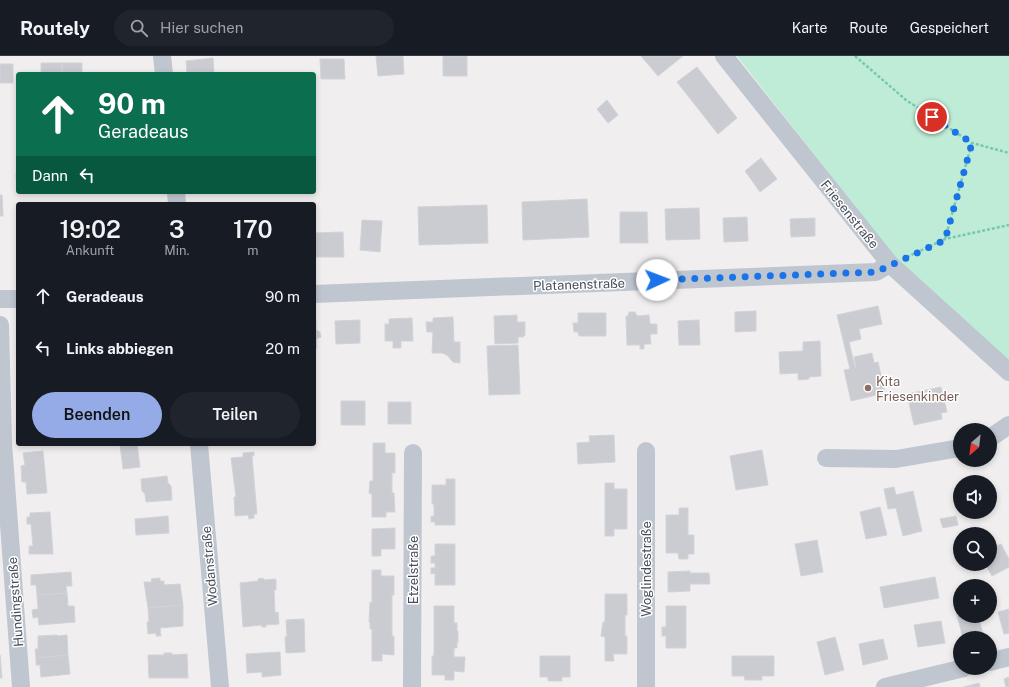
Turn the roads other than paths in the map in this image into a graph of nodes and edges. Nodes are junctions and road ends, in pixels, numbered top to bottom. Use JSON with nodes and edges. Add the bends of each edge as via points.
{"nodes":[{"id":1,"x":162,"y":56,"type":"edge"},
{"id":2,"x":724,"y":56,"type":"edge"},
{"id":3,"x":164,"y":72,"type":"edge"},
{"id":4,"x":890,"y":264,"type":"junction"},
{"id":5,"x":316,"y":294,"type":"edge"},
{"id":6,"x":16,"y":299,"type":"edge"},
{"id":7,"x":0,"y":300,"type":"edge"},
{"id":8,"x":0,"y":325,"type":"edge"},
{"id":9,"x":1009,"y":372,"type":"edge"},
{"id":10,"x":1009,"y":425,"type":"edge"},
{"id":11,"x":997,"y":433,"type":"edge"},
{"id":12,"x":199,"y":446,"type":"edge"},
{"id":13,"x":953,"y":449,"type":"edge"},
{"id":14,"x":646,"y":451,"type":"dead end"},
{"id":15,"x":413,"y":454,"type":"dead end"},
{"id":16,"x":826,"y":458,"type":"dead end"},
{"id":17,"x":1009,"y":657,"type":"edge"},
{"id":18,"x":997,"y":660,"type":"edge"},
{"id":19,"x":953,"y":671,"type":"edge"},
{"id":20,"x":21,"y":687,"type":"edge"},
{"id":21,"x":220,"y":687,"type":"edge"},
{"id":22,"x":412,"y":687,"type":"edge"},
{"id":23,"x":646,"y":687,"type":"edge"},
{"id":24,"x":885,"y":687,"type":"edge"}],
"edges":[{"from":1,"to":3,"type":"street"},
{"from":2,"to":4,"type":"street","name":"Friesenstraße"},
{"from":4,"to":5,"type":"street","name":"Platanenstraße","via":[[876,272]]},
{"from":4,"to":9,"type":"street","name":"Friesenstraße"},
{"from":6,"to":7,"type":"street"},
{"from":8,"to":20,"type":"street","name":"Hundingstraße","via":[[4,448]]},
{"from":10,"to":11,"type":"street"},
{"from":12,"to":21,"type":"street","name":"Wodanstraße"},
{"from":13,"to":16,"type":"street","via":[[896,459]]},
{"from":14,"to":23,"type":"street","name":"Woglindestraße"},
{"from":15,"to":22,"type":"street","name":"Etzelstraße"},
{"from":17,"to":18,"type":"street"},
{"from":19,"to":24,"type":"street"}]}
